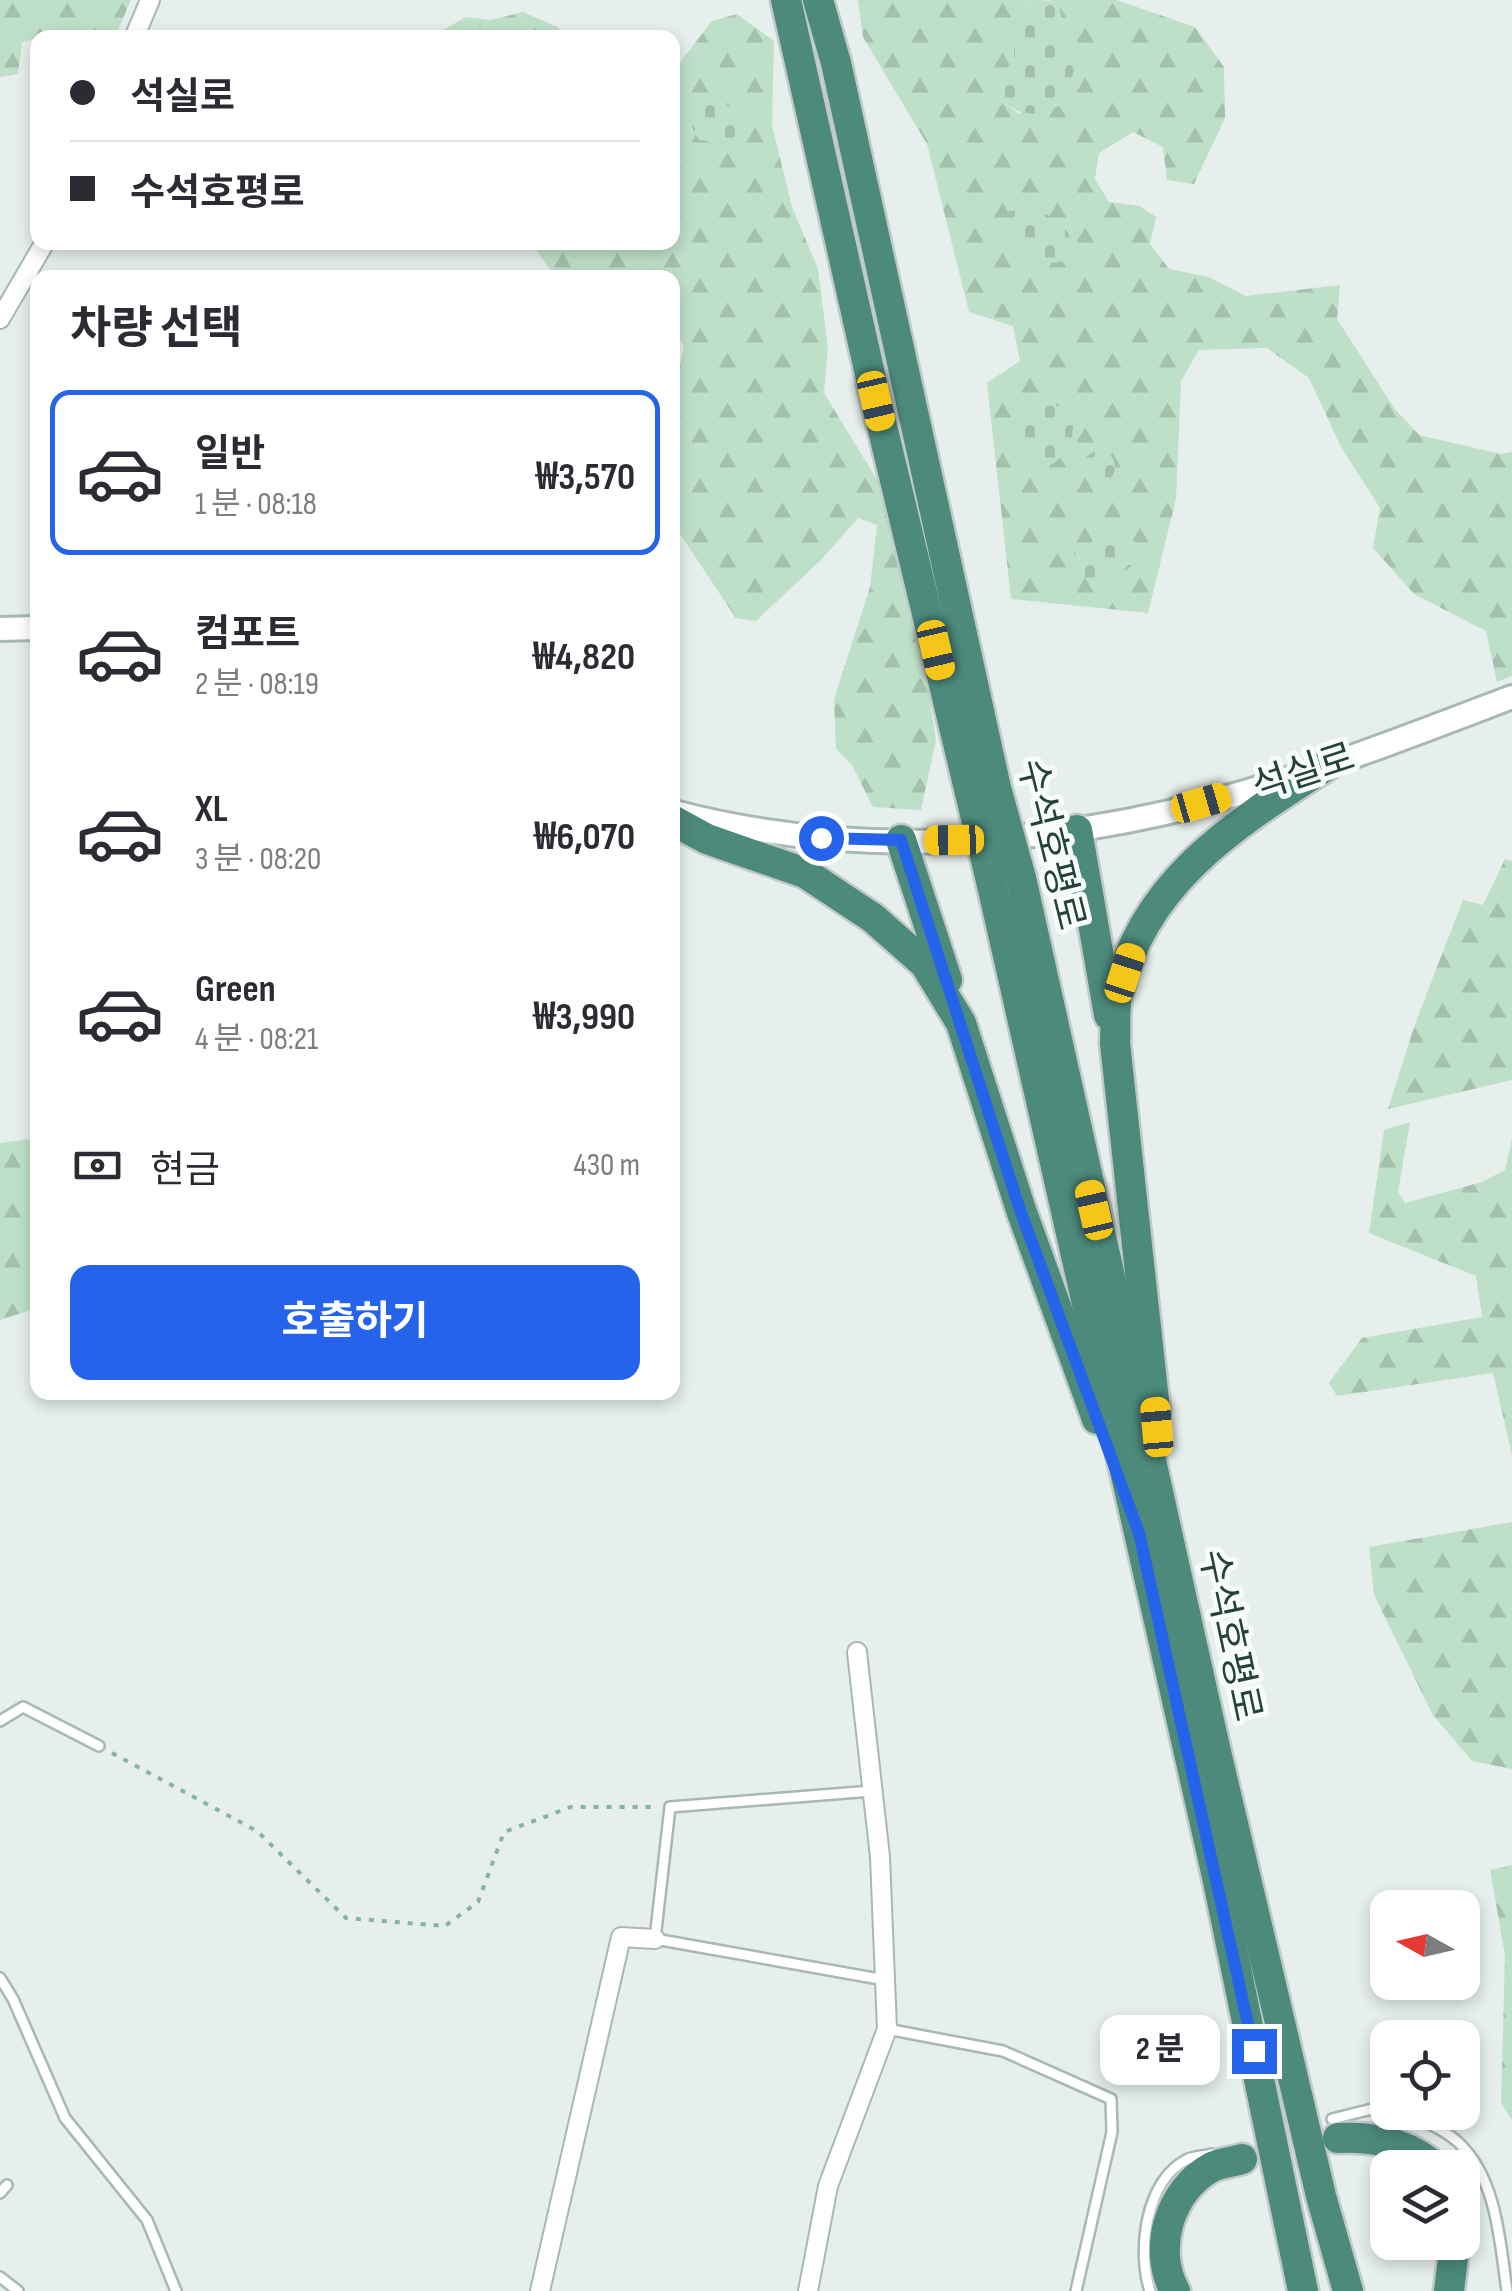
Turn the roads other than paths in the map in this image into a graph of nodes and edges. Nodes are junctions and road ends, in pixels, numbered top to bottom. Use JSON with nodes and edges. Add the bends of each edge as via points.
{"nodes":[{"id":1,"x":150,"y":0,"type":"edge"},
{"id":2,"x":786,"y":0,"type":"edge"},
{"id":3,"x":818,"y":0,"type":"edge"},
{"id":4,"x":137,"y":30,"type":"edge"},
{"id":5,"x":40,"y":250,"type":"edge"},
{"id":6,"x":0,"y":320,"type":"edge"},
{"id":7,"x":30,"y":628,"type":"edge"},
{"id":8,"x":0,"y":630,"type":"edge"},
{"id":9,"x":1512,"y":697,"type":"edge"},
{"id":10,"x":1329,"y":764,"type":"junction"},
{"id":11,"x":983,"y":791,"type":"junction"},
{"id":12,"x":680,"y":814,"type":"edge"},
{"id":13,"x":680,"y":824,"type":"edge"},
{"id":14,"x":1077,"y":830,"type":"junction"},
{"id":15,"x":901,"y":840,"type":"junction"},
{"id":16,"x":961,"y":1024,"type":"junction"},
{"id":17,"x":1116,"y":1042,"type":"junction"},
{"id":18,"x":1153,"y":1532,"type":"junction"},
{"id":19,"x":857,"y":1652,"type":"dead end"},
{"id":20,"x":0,"y":1721,"type":"edge"},
{"id":21,"x":99,"y":1746,"type":"road end"},
{"id":22,"x":872,"y":1792,"type":"junction"},
{"id":23,"x":654,"y":1939,"type":"junction"},
{"id":24,"x":0,"y":1978,"type":"edge"},
{"id":25,"x":885,"y":1980,"type":"junction"},
{"id":26,"x":886,"y":2029,"type":"junction"},
{"id":27,"x":1370,"y":2111,"type":"edge"},
{"id":28,"x":1335,"y":2128,"type":"joint"},
{"id":29,"x":1438,"y":2130,"type":"edge"},
{"id":30,"x":1410,"y":2150,"type":"edge"},
{"id":31,"x":1242,"y":2154,"type":"dead end"},
{"id":32,"x":1209,"y":2161,"type":"junction"},
{"id":33,"x":1284,"y":2194,"type":"junction"},
{"id":34,"x":1453,"y":2260,"type":"edge"},
{"id":35,"x":0,"y":2277,"type":"edge"},
{"id":36,"x":18,"y":2291,"type":"edge"},
{"id":37,"x":176,"y":2291,"type":"edge"},
{"id":38,"x":540,"y":2291,"type":"edge"},
{"id":39,"x":808,"y":2291,"type":"edge"},
{"id":40,"x":1076,"y":2291,"type":"edge"},
{"id":41,"x":1150,"y":2291,"type":"edge"},
{"id":42,"x":1175,"y":2291,"type":"edge"},
{"id":43,"x":1288,"y":2291,"type":"edge"},
{"id":44,"x":1302,"y":2291,"type":"edge"},
{"id":45,"x":1348,"y":2291,"type":"edge"},
{"id":46,"x":1449,"y":2291,"type":"edge"},
{"id":47,"x":1506,"y":2291,"type":"edge"}],
"edges":[{"from":1,"to":4,"type":"street"},
{"from":2,"to":11,"type":"highway","name":"수석호평로"},
{"from":3,"to":11,"type":"highway","name":"수석호평로"},
{"from":5,"to":6,"type":"street"},
{"from":7,"to":8,"type":"street"},
{"from":9,"to":10,"type":"street","name":"석실로"},
{"from":10,"to":14,"type":"street","name":"석실로","via":[[1167,812]]},
{"from":10,"to":17,"type":"highway","via":[[1212,843],[1180,875],[1134,947],[1117,998]]},
{"from":11,"to":18,"type":"highway","name":"수석호평로","bridge":true},
{"from":12,"to":15,"type":"street","name":"석실로","via":[[768,832]]},
{"from":13,"to":16,"type":"highway","via":[[805,873],[873,918],[925,964]]},
{"from":14,"to":15,"type":"street","name":"석실로"},
{"from":14,"to":17,"type":"highway"},
{"from":15,"to":16,"type":"highway"},
{"from":16,"to":18,"type":"highway","via":[[1020,1210]]},
{"from":17,"to":18,"type":"highway"},
{"from":18,"to":33,"type":"highway","name":"수석호평로"},
{"from":18,"to":45,"type":"highway","name":"수석호평로"},
{"from":19,"to":22,"type":"street"},
{"from":20,"to":21,"type":"lane","via":[[24,1707]]},
{"from":22,"to":23,"type":"lane","via":[[670,1807]]},
{"from":22,"to":25,"type":"street"},
{"from":23,"to":25,"type":"lane"},
{"from":23,"to":38,"type":"street","via":[[621,1938]]},
{"from":24,"to":37,"type":"lane","via":[[65,2118],[147,2220]]},
{"from":25,"to":26,"type":"street"},
{"from":26,"to":39,"type":"street","via":[[828,2186]]},
{"from":26,"to":40,"type":"lane","via":[[1003,2050],[1111,2099],[1112,2132]]},
{"from":27,"to":28,"type":"lane"},
{"from":28,"to":30,"type":"highway"},
{"from":29,"to":47,"type":"lane","via":[[1476,2161],[1490,2197]]},
{"from":31,"to":32,"type":"highway"},
{"from":32,"to":41,"type":"lane","via":[[1186,2160],[1149,2211],[1142,2256]]},
{"from":32,"to":42,"type":"highway","via":[[1167,2225],[1163,2253]]},
{"from":33,"to":43,"type":"highway"},
{"from":33,"to":44,"type":"highway","name":"수석호평로"},
{"from":34,"to":46,"type":"highway"},
{"from":35,"to":36,"type":"lane"}]}
